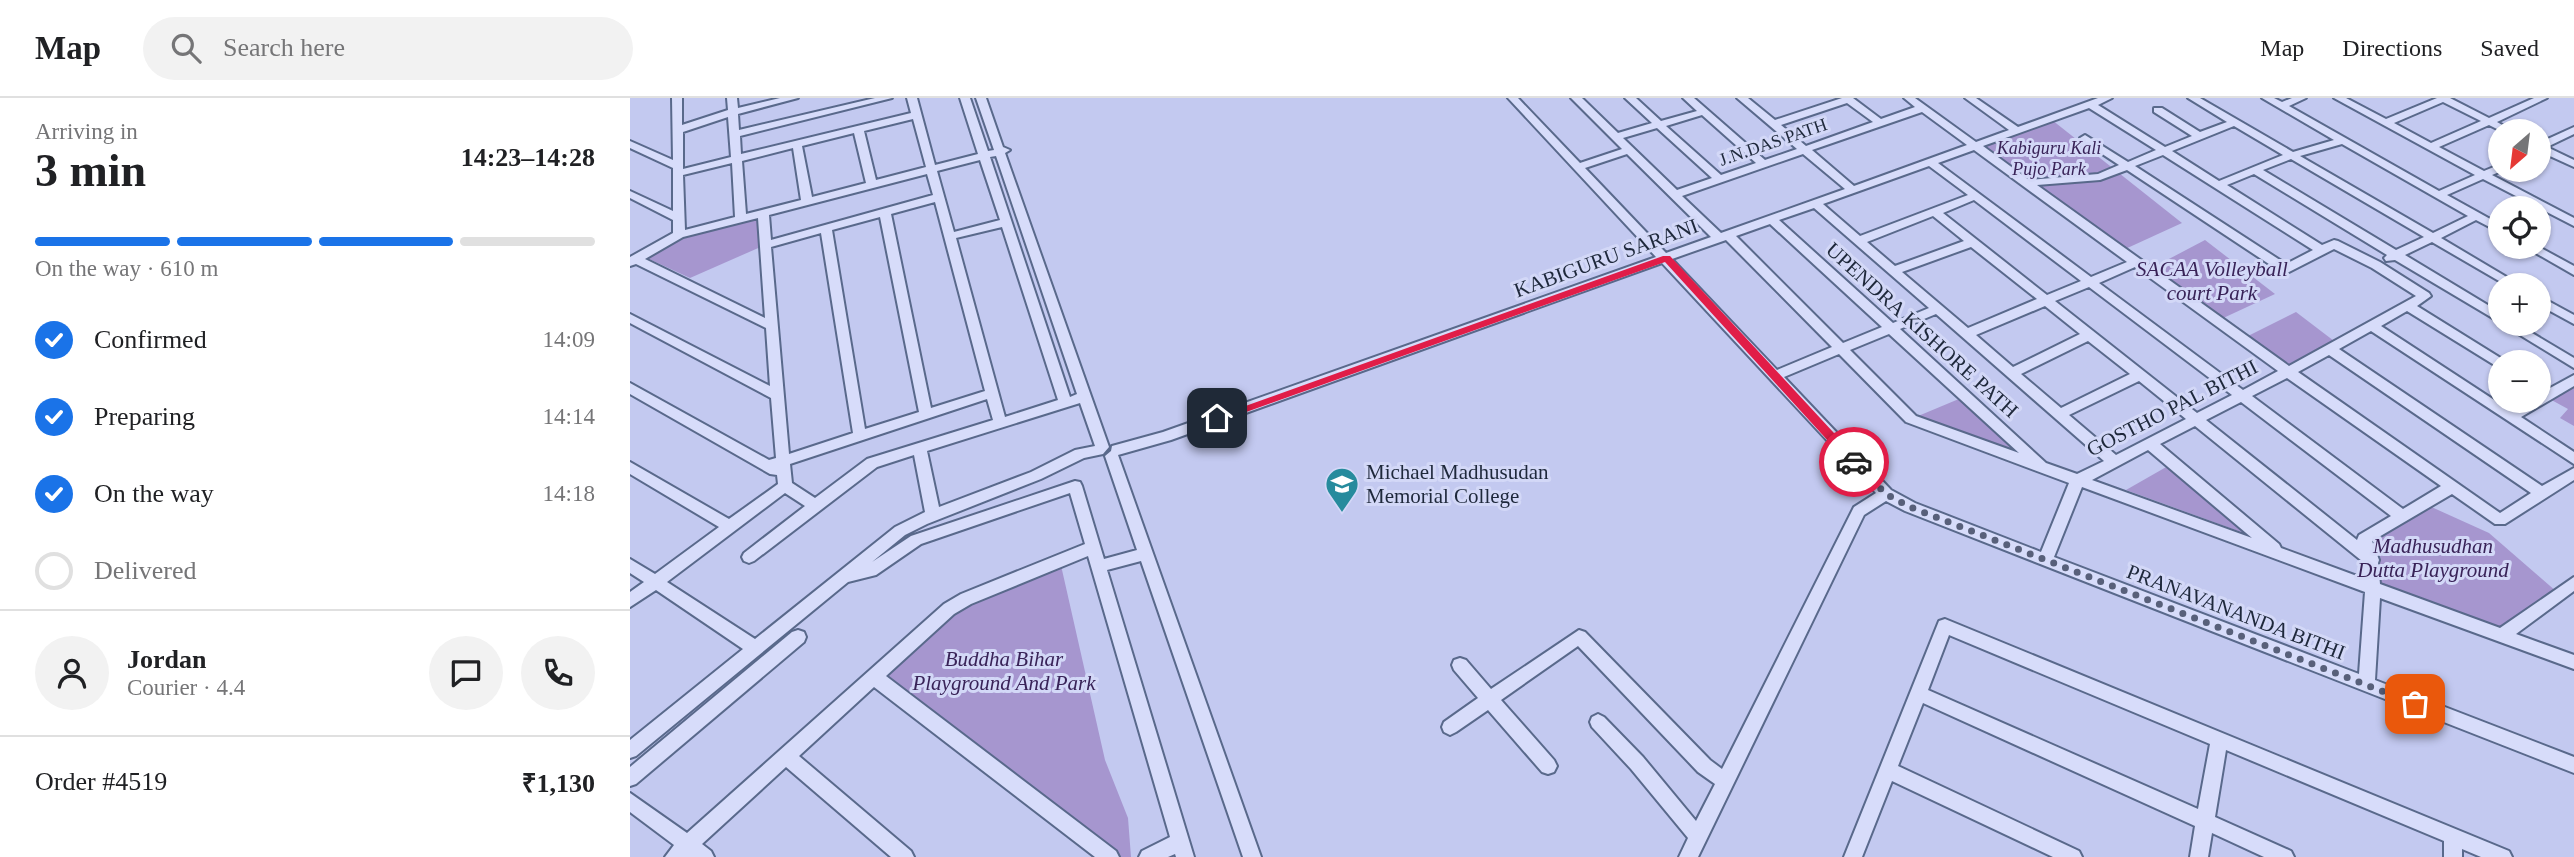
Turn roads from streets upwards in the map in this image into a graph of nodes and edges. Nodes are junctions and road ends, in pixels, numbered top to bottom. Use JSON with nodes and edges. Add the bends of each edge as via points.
{"nodes":[{"id":1,"x":677,"y":98,"type":"edge"},
{"id":2,"x":732,"y":98,"type":"edge"},
{"id":3,"x":793,"y":98,"type":"edge"},
{"id":4,"x":887,"y":98,"type":"edge"},
{"id":5,"x":912,"y":98,"type":"edge"},
{"id":6,"x":965,"y":98,"type":"edge"},
{"id":7,"x":981,"y":98,"type":"edge"},
{"id":8,"x":987,"y":98,"type":"edge"},
{"id":9,"x":1513,"y":98,"type":"edge"},
{"id":10,"x":1576,"y":98,"type":"edge"},
{"id":11,"x":1630,"y":98,"type":"edge"},
{"id":12,"x":1688,"y":98,"type":"edge"},
{"id":13,"x":1742,"y":98,"type":"edge"},
{"id":14,"x":1909,"y":98,"type":"edge"},
{"id":15,"x":1970,"y":98,"type":"edge"},
{"id":16,"x":2108,"y":98,"type":"edge"},
{"id":17,"x":2193,"y":98,"type":"edge"},
{"id":18,"x":2267,"y":98,"type":"edge"},
{"id":19,"x":2301,"y":98,"type":"edge"},
{"id":20,"x":2339,"y":98,"type":"edge"},
{"id":21,"x":2443,"y":98,"type":"edge"},
{"id":22,"x":2542,"y":98,"type":"edge"},
{"id":23,"x":1848,"y":99,"type":"edge"},
{"id":24,"x":2090,"y":104,"type":"junction"},
{"id":25,"x":2281,"y":106,"type":"junction"},
{"id":26,"x":1923,"y":108,"type":"junction"},
{"id":27,"x":2158,"y":110,"type":"dead end"},
{"id":28,"x":733,"y":112,"type":"junction"},
{"id":29,"x":1703,"y":112,"type":"junction"},
{"id":30,"x":916,"y":115,"type":"junction"},
{"id":31,"x":2494,"y":119,"type":"edge"},
{"id":32,"x":2488,"y":120,"type":"edge"},
{"id":33,"x":2488,"y":121,"type":"edge"},
{"id":34,"x":2235,"y":122,"type":"junction"},
{"id":35,"x":1880,"y":123,"type":"junction"},
{"id":36,"x":2385,"y":123,"type":"junction"},
{"id":37,"x":1773,"y":124,"type":"junction"},
{"id":38,"x":1659,"y":125,"type":"junction"},
{"id":39,"x":677,"y":130,"type":"junction"},
{"id":40,"x":858,"y":130,"type":"junction"},
{"id":41,"x":2574,"y":130,"type":"edge"},
{"id":42,"x":2017,"y":131,"type":"junction"},
{"id":43,"x":735,"y":134,"type":"junction"},
{"id":44,"x":2199,"y":136,"type":"junction"},
{"id":45,"x":1616,"y":137,"type":"junction"},
{"id":46,"x":2085,"y":138,"type":"dead end"},
{"id":47,"x":2342,"y":141,"type":"junction"},
{"id":48,"x":2552,"y":141,"type":"edge"},
{"id":49,"x":630,"y":144,"type":"edge"},
{"id":50,"x":797,"y":144,"type":"junction"},
{"id":51,"x":1975,"y":146,"type":"junction"},
{"id":52,"x":2431,"y":147,"type":"junction"},
{"id":53,"x":1629,"y":150,"type":"junction"},
{"id":54,"x":1804,"y":150,"type":"junction"},
{"id":55,"x":2163,"y":150,"type":"junction"},
{"id":56,"x":1002,"y":151,"type":"junction"},
{"id":57,"x":2552,"y":153,"type":"edge"},
{"id":58,"x":984,"y":155,"type":"junction"},
{"id":59,"x":2292,"y":155,"type":"junction"},
{"id":60,"x":737,"y":159,"type":"junction"},
{"id":61,"x":1930,"y":162,"type":"junction"},
{"id":62,"x":1763,"y":164,"type":"junction"},
{"id":63,"x":2574,"y":164,"type":"edge"},
{"id":64,"x":2126,"y":165,"type":"junction"},
{"id":65,"x":1578,"y":167,"type":"junction"},
{"id":66,"x":678,"y":169,"type":"junction"},
{"id":67,"x":932,"y":169,"type":"junction"},
{"id":68,"x":2255,"y":170,"type":"junction"},
{"id":69,"x":2488,"y":174,"type":"edge"},
{"id":70,"x":2485,"y":176,"type":"junction"},
{"id":71,"x":1719,"y":179,"type":"junction"},
{"id":72,"x":2027,"y":183,"type":"junction"},
{"id":73,"x":872,"y":184,"type":"junction"},
{"id":74,"x":2218,"y":185,"type":"junction"},
{"id":75,"x":1853,"y":190,"type":"junction"},
{"id":76,"x":630,"y":194,"type":"edge"},
{"id":77,"x":1674,"y":195,"type":"junction"},
{"id":78,"x":2438,"y":195,"type":"junction"},
{"id":79,"x":1976,"y":196,"type":"junction"},
{"id":80,"x":939,"y":197,"type":"junction"},
{"id":81,"x":807,"y":201,"type":"junction"},
{"id":82,"x":1816,"y":204,"type":"junction"},
{"id":83,"x":885,"y":212,"type":"junction"},
{"id":84,"x":1935,"y":212,"type":"junction"},
{"id":85,"x":762,"y":213,"type":"junction"},
{"id":86,"x":2476,"y":216,"type":"junction"},
{"id":87,"x":678,"y":218,"type":"junction"},
{"id":88,"x":741,"y":218,"type":"junction"},
{"id":89,"x":1772,"y":220,"type":"junction"},
{"id":90,"x":1006,"y":222,"type":"junction"},
{"id":91,"x":2488,"y":223,"type":"edge"},
{"id":92,"x":2574,"y":223,"type":"edge"},
{"id":93,"x":826,"y":229,"type":"junction"},
{"id":94,"x":679,"y":234,"type":"junction"},
{"id":95,"x":950,"y":236,"type":"junction"},
{"id":96,"x":1724,"y":237,"type":"junction"},
{"id":97,"x":2433,"y":238,"type":"junction"},
{"id":98,"x":1859,"y":241,"type":"junction"},
{"id":99,"x":1973,"y":242,"type":"junction"},
{"id":100,"x":765,"y":245,"type":"junction"},
{"id":101,"x":2322,"y":251,"type":"junction"},
{"id":102,"x":2396,"y":256,"type":"junction"},
{"id":103,"x":634,"y":257,"type":"edge"},
{"id":104,"x":1667,"y":258,"type":"junction"},
{"id":105,"x":2551,"y":258,"type":"edge"},
{"id":106,"x":2137,"y":262,"type":"junction"},
{"id":107,"x":2376,"y":265,"type":"junction"},
{"id":108,"x":1894,"y":271,"type":"junction"},
{"id":109,"x":2574,"y":271,"type":"edge"},
{"id":110,"x":2493,"y":273,"type":"edge"},
{"id":111,"x":2090,"y":282,"type":"junction"},
{"id":112,"x":2046,"y":300,"type":"junction"},
{"id":113,"x":2408,"y":306,"type":"junction"},
{"id":114,"x":2551,"y":307,"type":"edge"},
{"id":115,"x":1938,"y":309,"type":"junction"},
{"id":116,"x":2488,"y":311,"type":"edge"},
{"id":117,"x":630,"y":318,"type":"edge"},
{"id":118,"x":2574,"y":320,"type":"edge"},
{"id":119,"x":772,"y":326,"type":"junction"},
{"id":120,"x":2372,"y":326,"type":"junction"},
{"id":121,"x":1891,"y":328,"type":"junction"},
{"id":122,"x":1966,"y":334,"type":"junction"},
{"id":123,"x":2090,"y":335,"type":"junction"},
{"id":124,"x":2528,"y":336,"type":"edge"},
{"id":125,"x":1840,"y":347,"type":"junction"},
{"id":126,"x":2330,"y":349,"type":"junction"},
{"id":127,"x":2488,"y":355,"type":"edge"},
{"id":128,"x":2574,"y":364,"type":"edge"},
{"id":129,"x":2288,"y":372,"type":"junction"},
{"id":130,"x":2012,"y":373,"type":"junction"},
{"id":131,"x":2140,"y":375,"type":"junction"},
{"id":132,"x":1775,"y":376,"type":"junction"},
{"id":133,"x":2574,"y":380,"type":"edge"},
{"id":134,"x":630,"y":388,"type":"edge"},
{"id":135,"x":2551,"y":388,"type":"edge"},
{"id":136,"x":992,"y":393,"type":"junction"},
{"id":137,"x":778,"y":396,"type":"junction"},
{"id":138,"x":2241,"y":396,"type":"junction"},
{"id":139,"x":1084,"y":397,"type":"junction"},
{"id":140,"x":1065,"y":402,"type":"junction"},
{"id":141,"x":2516,"y":413,"type":"edge"},
{"id":142,"x":2059,"y":414,"type":"junction"},
{"id":143,"x":926,"y":415,"type":"junction"},
{"id":144,"x":2511,"y":417,"type":"junction"},
{"id":145,"x":2195,"y":419,"type":"junction"},
{"id":146,"x":1000,"y":423,"type":"junction"},
{"id":147,"x":860,"y":437,"type":"junction"},
{"id":148,"x":2149,"y":443,"type":"junction"},
{"id":149,"x":920,"y":448,"type":"junction"},
{"id":150,"x":1107,"y":451,"type":"junction"},
{"id":151,"x":2574,"y":459,"type":"edge"},
{"id":152,"x":2114,"y":461,"type":"junction"},
{"id":153,"x":630,"y":467,"type":"edge"},
{"id":154,"x":2046,"y":469,"type":"junction"},
{"id":155,"x":2574,"y":473,"type":"edge"},
{"id":156,"x":784,"y":474,"type":"junction"},
{"id":157,"x":2077,"y":481,"type":"junction"},
{"id":158,"x":2452,"y":487,"type":"junction"},
{"id":159,"x":1886,"y":494,"type":"junction"},
{"id":160,"x":2542,"y":494,"type":"junction"},
{"id":161,"x":816,"y":506,"type":"junction"},
{"id":162,"x":933,"y":515,"type":"junction"},
{"id":163,"x":2402,"y":516,"type":"junction"},
{"id":164,"x":730,"y":527,"type":"junction"},
{"id":165,"x":1094,"y":547,"type":"junction"},
{"id":166,"x":1147,"y":554,"type":"junction"},
{"id":167,"x":2282,"y":554,"type":"junction"},
{"id":168,"x":749,"y":557,"type":"dead end"},
{"id":169,"x":2372,"y":560,"type":"junction"},
{"id":170,"x":2045,"y":561,"type":"junction"},
{"id":171,"x":630,"y":565,"type":"edge"},
{"id":172,"x":1099,"y":566,"type":"junction"},
{"id":173,"x":841,"y":577,"type":"junction"},
{"id":174,"x":655,"y":582,"type":"junction"},
{"id":175,"x":2574,"y":583,"type":"edge"},
{"id":176,"x":2372,"y":587,"type":"junction"},
{"id":177,"x":630,"y":601,"type":"edge"},
{"id":178,"x":2502,"y":635,"type":"junction"},
{"id":179,"x":797,"y":637,"type":"dead end"},
{"id":180,"x":755,"y":648,"type":"junction"},
{"id":181,"x":2574,"y":662,"type":"edge"},
{"id":182,"x":1460,"y":665,"type":"dead end"},
{"id":183,"x":874,"y":677,"type":"junction"},
{"id":184,"x":2366,"y":685,"type":"junction"},
{"id":185,"x":1918,"y":694,"type":"junction"},
{"id":186,"x":1491,"y":700,"type":"junction"},
{"id":187,"x":1598,"y":722,"type":"dead end"},
{"id":188,"x":1450,"y":727,"type":"dead end"},
{"id":189,"x":2220,"y":740,"type":"junction"},
{"id":190,"x":630,"y":750,"type":"edge"},
{"id":191,"x":785,"y":755,"type":"junction"},
{"id":192,"x":2574,"y":765,"type":"edge"},
{"id":193,"x":1548,"y":766,"type":"dead end"},
{"id":194,"x":1888,"y":770,"type":"junction"},
{"id":195,"x":630,"y":778,"type":"edge"},
{"id":196,"x":1725,"y":781,"type":"junction"},
{"id":197,"x":630,"y":801,"type":"edge"},
{"id":198,"x":2206,"y":822,"type":"junction"},
{"id":199,"x":2453,"y":836,"type":"junction"},
{"id":200,"x":1698,"y":837,"type":"junction"},
{"id":201,"x":690,"y":844,"type":"junction"},
{"id":202,"x":1182,"y":850,"type":"edge"},
{"id":203,"x":674,"y":857,"type":"edge"},
{"id":204,"x":705,"y":857,"type":"edge"},
{"id":205,"x":905,"y":857,"type":"edge"},
{"id":206,"x":1110,"y":857,"type":"edge"},
{"id":207,"x":1148,"y":857,"type":"edge"},
{"id":208,"x":1252,"y":857,"type":"edge"},
{"id":209,"x":1688,"y":857,"type":"edge"},
{"id":210,"x":1853,"y":857,"type":"edge"},
{"id":211,"x":2073,"y":857,"type":"edge"},
{"id":212,"x":2199,"y":857,"type":"edge"},
{"id":213,"x":2285,"y":857,"type":"edge"},
{"id":214,"x":2453,"y":857,"type":"edge"},
{"id":215,"x":2503,"y":857,"type":"edge"}],
"edges":[{"from":1,"to":39,"type":"street"},
{"from":2,"to":28,"type":"street"},
{"from":3,"to":28,"type":"street"},
{"from":4,"to":43,"type":"street"},
{"from":5,"to":30,"type":"street"},
{"from":6,"to":58,"type":"street"},
{"from":7,"to":56,"type":"street"},
{"from":8,"to":56,"type":"street"},
{"from":9,"to":65,"type":"street","name":"PRANAVANANDA BITHI"},
{"from":10,"to":45,"type":"street"},
{"from":11,"to":38,"type":"street"},
{"from":12,"to":29,"type":"street"},
{"from":13,"to":37,"type":"street"},
{"from":14,"to":26,"type":"street"},
{"from":15,"to":42,"type":"street"},
{"from":16,"to":24,"type":"street","name":"KABIGURU SARANI"},
{"from":17,"to":34,"type":"street"},
{"from":18,"to":25,"type":"street"},
{"from":19,"to":25,"type":"street"},
{"from":20,"to":36,"type":"street"},
{"from":21,"to":32,"type":"street"},
{"from":21,"to":36,"type":"street"},
{"from":22,"to":31,"type":"street"},
{"from":23,"to":35,"type":"street"},
{"from":23,"to":37,"type":"street"},
{"from":24,"to":42,"type":"street","name":"KABIGURU SARANI"},
{"from":24,"to":55,"type":"street"},
{"from":25,"to":47,"type":"street"},
{"from":26,"to":35,"type":"street","name":"J.N.DAS PATH"},
{"from":26,"to":51,"type":"street"},
{"from":27,"to":44,"type":"street"},
{"from":28,"to":39,"type":"street"},
{"from":28,"to":43,"type":"street"},
{"from":29,"to":38,"type":"street"},
{"from":29,"to":62,"type":"street"},
{"from":30,"to":40,"type":"street"},
{"from":30,"to":67,"type":"street"},
{"from":33,"to":52,"type":"street"},
{"from":34,"to":44,"type":"street"},
{"from":34,"to":59,"type":"street"},
{"from":35,"to":54,"type":"street","name":"J.N.DAS PATH"},
{"from":36,"to":52,"type":"street"},
{"from":37,"to":54,"type":"street"},
{"from":38,"to":45,"type":"street"},
{"from":38,"to":71,"type":"street"},
{"from":39,"to":66,"type":"street"},
{"from":40,"to":50,"type":"street"},
{"from":40,"to":73,"type":"street"},
{"from":41,"to":48,"type":"street"},
{"from":42,"to":51,"type":"street","name":"KABIGURU SARANI"},
{"from":43,"to":60,"type":"street"},
{"from":44,"to":55,"type":"street"},
{"from":45,"to":53,"type":"street"},
{"from":46,"to":64,"type":"street"},
{"from":47,"to":59,"type":"street"},
{"from":47,"to":78,"type":"street"},
{"from":49,"to":66,"type":"street"},
{"from":50,"to":60,"type":"street"},
{"from":50,"to":81,"type":"street"},
{"from":51,"to":61,"type":"street","name":"KABIGURU SARANI"},
{"from":51,"to":72,"type":"street"},
{"from":52,"to":70,"type":"street"},
{"from":53,"to":65,"type":"street"},
{"from":53,"to":77,"type":"street"},
{"from":54,"to":62,"type":"street","name":"J.N.DAS PATH"},
{"from":54,"to":75,"type":"street"},
{"from":55,"to":64,"type":"street"},
{"from":55,"to":74,"type":"street"},
{"from":56,"to":58,"type":"street"},
{"from":56,"to":139,"type":"street"},
{"from":56,"to":150,"type":"street"},
{"from":57,"to":63,"type":"street"},
{"from":58,"to":67,"type":"street"},
{"from":58,"to":90,"type":"street"},
{"from":59,"to":68,"type":"street"},
{"from":59,"to":97,"type":"street"},
{"from":60,"to":66,"type":"street"},
{"from":60,"to":88,"type":"street"},
{"from":61,"to":75,"type":"street","name":"KABIGURU SARANI"},
{"from":61,"to":79,"type":"street"},
{"from":62,"to":71,"type":"street","name":"J.N.DAS PATH"},
{"from":64,"to":72,"type":"street","via":[[2100,177]]},
{"from":64,"to":101,"type":"street","via":[[2285,269]]},
{"from":65,"to":104,"type":"street","name":"PRANAVANANDA BITHI"},
{"from":66,"to":87,"type":"street"},
{"from":67,"to":73,"type":"street"},
{"from":67,"to":80,"type":"street"},
{"from":68,"to":74,"type":"street"},
{"from":68,"to":102,"type":"street"},
{"from":69,"to":70,"type":"street"},
{"from":70,"to":78,"type":"street"},
{"from":70,"to":92,"type":"street"},
{"from":71,"to":77,"type":"street","name":"J.N.DAS PATH"},
{"from":72,"to":106,"type":"street"},
{"from":73,"to":81,"type":"street"},
{"from":74,"to":101,"type":"street"},
{"from":75,"to":82,"type":"street","name":"KABIGURU SARANI"},
{"from":76,"to":87,"type":"street"},
{"from":77,"to":96,"type":"street"},
{"from":78,"to":86,"type":"street"},
{"from":79,"to":84,"type":"street"},
{"from":79,"to":111,"type":"street"},
{"from":80,"to":83,"type":"street"},
{"from":80,"to":95,"type":"street"},
{"from":81,"to":85,"type":"street"},
{"from":82,"to":89,"type":"street","name":"KABIGURU SARANI"},
{"from":82,"to":98,"type":"street"},
{"from":83,"to":93,"type":"street"},
{"from":83,"to":143,"type":"street"},
{"from":84,"to":98,"type":"street"},
{"from":84,"to":99,"type":"street"},
{"from":85,"to":88,"type":"street"},
{"from":85,"to":100,"type":"street"},
{"from":86,"to":91,"type":"street"},
{"from":86,"to":97,"type":"street"},
{"from":87,"to":94,"type":"street"},
{"from":88,"to":94,"type":"street"},
{"from":89,"to":96,"type":"street","name":"KABIGURU SARANI"},
{"from":89,"to":121,"type":"street","name":"UPENDRA KISHORE PATH"},
{"from":90,"to":95,"type":"street"},
{"from":90,"to":140,"type":"street"},
{"from":93,"to":100,"type":"street"},
{"from":93,"to":147,"type":"street"},
{"from":94,"to":103,"type":"street"},
{"from":95,"to":136,"type":"street"},
{"from":96,"to":104,"type":"street","name":"KABIGURU SARANI"},
{"from":96,"to":125,"type":"street"},
{"from":97,"to":102,"type":"street"},
{"from":97,"to":110,"type":"street"},
{"from":98,"to":108,"type":"street"},
{"from":99,"to":108,"type":"street"},
{"from":99,"to":112,"type":"street"},
{"from":100,"to":119,"type":"street"},
{"from":101,"to":107,"type":"street","via":[[2337,245]]},
{"from":102,"to":107,"type":"street"},
{"from":102,"to":116,"type":"street"},
{"from":103,"to":119,"type":"street"},
{"from":104,"to":132,"type":"street","name":"PRANAVANANDA BITHI"},
{"from":104,"to":150,"type":"street","name":"KABIGURU SARANI","via":[[1142,443]]},
{"from":105,"to":109,"type":"street"},
{"from":106,"to":111,"type":"street"},
{"from":106,"to":129,"type":"street"},
{"from":107,"to":113,"type":"street","via":[[2425,296]]},
{"from":108,"to":115,"type":"street"},
{"from":111,"to":112,"type":"street"},
{"from":111,"to":138,"type":"street"},
{"from":112,"to":122,"type":"street"},
{"from":112,"to":123,"type":"street"},
{"from":113,"to":120,"type":"street","name":"GOSTHO PAL BITHI"},
{"from":113,"to":127,"type":"street"},
{"from":114,"to":118,"type":"street"},
{"from":115,"to":121,"type":"street"},
{"from":115,"to":122,"type":"street"},
{"from":117,"to":137,"type":"street"},
{"from":119,"to":137,"type":"street"},
{"from":120,"to":126,"type":"street","name":"GOSTHO PAL BITHI"},
{"from":120,"to":144,"type":"street"},
{"from":121,"to":125,"type":"street"},
{"from":121,"to":154,"type":"street","name":"UPENDRA KISHORE PATH"},
{"from":122,"to":130,"type":"street"},
{"from":123,"to":130,"type":"street"},
{"from":123,"to":131,"type":"street"},
{"from":124,"to":128,"type":"street"},
{"from":125,"to":132,"type":"street"},
{"from":125,"to":154,"type":"street","via":[[1911,419]]},
{"from":126,"to":129,"type":"street","name":"GOSTHO PAL BITHI"},
{"from":126,"to":160,"type":"street"},
{"from":129,"to":138,"type":"street","name":"GOSTHO PAL BITHI"},
{"from":129,"to":158,"type":"street"},
{"from":130,"to":142,"type":"street"},
{"from":131,"to":142,"type":"street"},
{"from":131,"to":145,"type":"street"},
{"from":132,"to":159,"type":"street","name":"PRANAVANANDA BITHI"},
{"from":133,"to":135,"type":"street"},
{"from":134,"to":156,"type":"street"},
{"from":136,"to":143,"type":"street"},
{"from":136,"to":146,"type":"street"},
{"from":137,"to":156,"type":"street"},
{"from":138,"to":145,"type":"street","name":"GOSTHO PAL BITHI"},
{"from":138,"to":163,"type":"street"},
{"from":139,"to":140,"type":"street"},
{"from":139,"to":150,"type":"street"},
{"from":140,"to":146,"type":"street"},
{"from":141,"to":144,"type":"street"},
{"from":142,"to":152,"type":"street"},
{"from":143,"to":147,"type":"street"},
{"from":144,"to":151,"type":"street"},
{"from":145,"to":148,"type":"street","name":"GOSTHO PAL BITHI"},
{"from":145,"to":169,"type":"street"},
{"from":146,"to":149,"type":"street"},
{"from":147,"to":156,"type":"street"},
{"from":148,"to":152,"type":"street","name":"GOSTHO PAL BITHI"},
{"from":148,"to":167,"type":"street"},
{"from":149,"to":161,"type":"street","via":[[872,463]]},
{"from":149,"to":162,"type":"street"},
{"from":150,"to":162,"type":"street","name":"KABIGURU SARANI","via":[[1066,462]]},
{"from":150,"to":166,"type":"street"},
{"from":152,"to":157,"type":"street","name":"GOSTHO PAL BITHI"},
{"from":153,"to":164,"type":"street"},
{"from":154,"to":157,"type":"street"},
{"from":155,"to":160,"type":"street"},
{"from":156,"to":161,"type":"street"},
{"from":156,"to":164,"type":"street"},
{"from":157,"to":167,"type":"street"},
{"from":157,"to":170,"type":"street","name":"GOSTHO PAL BITHI"},
{"from":158,"to":160,"type":"street","via":[[2500,520]]},
{"from":158,"to":163,"type":"street"},
{"from":159,"to":170,"type":"street","name":"PRANAVANANDA BITHI"},
{"from":159,"to":196,"type":"street","via":[[1859,511]]},
{"from":161,"to":168,"type":"street"},
{"from":162,"to":173,"type":"street","name":"KABIGURU SARANI","via":[[900,531]]},
{"from":163,"to":169,"type":"street","via":[[2364,539]]},
{"from":164,"to":174,"type":"street"},
{"from":165,"to":172,"type":"street"},
{"from":165,"to":173,"type":"street","via":[[1075,486],[916,540],[871,571]]},
{"from":165,"to":183,"type":"street","via":[[949,609]]},
{"from":166,"to":172,"type":"street"},
{"from":166,"to":208,"type":"street"},
{"from":167,"to":176,"type":"street"},
{"from":169,"to":176,"type":"street"},
{"from":170,"to":184,"type":"street","name":"PRANAVANANDA BITHI"},
{"from":171,"to":174,"type":"street"},
{"from":172,"to":202,"type":"street"},
{"from":173,"to":180,"type":"street","name":"KABIGURU SARANI"},
{"from":174,"to":177,"type":"street"},
{"from":174,"to":180,"type":"street"},
{"from":175,"to":178,"type":"street"},
{"from":176,"to":178,"type":"street"},
{"from":176,"to":184,"type":"street"},
{"from":178,"to":181,"type":"street"},
{"from":179,"to":195,"type":"street"},
{"from":180,"to":190,"type":"street","name":"KABIGURU SARANI"},
{"from":182,"to":186,"type":"street"},
{"from":183,"to":191,"type":"street"},
{"from":183,"to":206,"type":"street"},
{"from":184,"to":192,"type":"street","name":"PRANAVANANDA BITHI"},
{"from":185,"to":189,"type":"street","via":[[1945,626]]},
{"from":185,"to":194,"type":"street"},
{"from":185,"to":198,"type":"street"},
{"from":186,"to":188,"type":"street"},
{"from":186,"to":193,"type":"street"},
{"from":186,"to":196,"type":"street","via":[[1579,637],[1704,766]]},
{"from":187,"to":200,"type":"street"},
{"from":189,"to":198,"type":"street"},
{"from":189,"to":199,"type":"street"},
{"from":191,"to":201,"type":"street"},
{"from":191,"to":205,"type":"street"},
{"from":194,"to":210,"type":"street"},
{"from":194,"to":211,"type":"street"},
{"from":196,"to":200,"type":"street"},
{"from":197,"to":201,"type":"street"},
{"from":198,"to":212,"type":"street"},
{"from":198,"to":213,"type":"street"},
{"from":199,"to":214,"type":"street"},
{"from":199,"to":215,"type":"street"},
{"from":200,"to":209,"type":"street"},
{"from":201,"to":203,"type":"street"},
{"from":201,"to":204,"type":"street"},
{"from":202,"to":207,"type":"street"}]}
